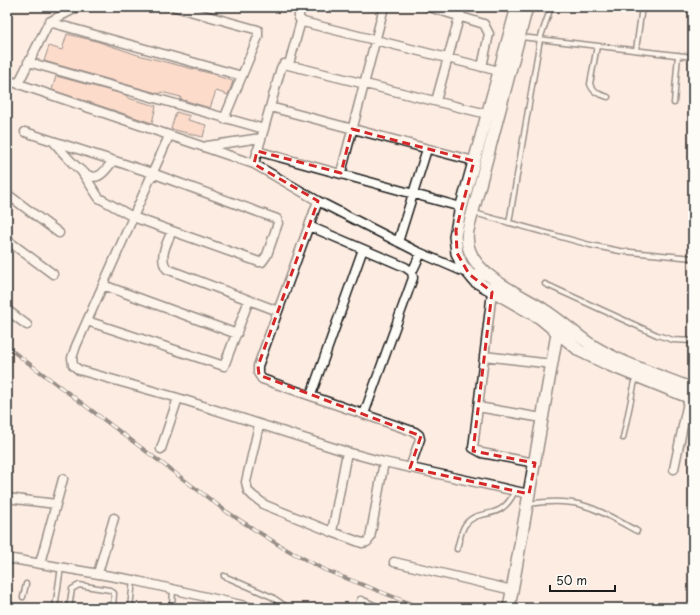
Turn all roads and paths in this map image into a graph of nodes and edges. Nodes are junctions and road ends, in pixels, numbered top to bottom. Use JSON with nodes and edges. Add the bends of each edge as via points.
{"nodes":[{"id":1,"x":78,"y":7,"type":"edge"},
{"id":2,"x":175,"y":7,"type":"edge"},
{"id":3,"x":300,"y":7,"type":"edge"},
{"id":4,"x":384,"y":7,"type":"edge"},
{"id":5,"x":429,"y":7,"type":"edge"},
{"id":6,"x":517,"y":7,"type":"edge"},
{"id":7,"x":527,"y":7,"type":"edge"},
{"id":8,"x":551,"y":7,"type":"edge"},
{"id":9,"x":642,"y":7,"type":"edge"},
{"id":10,"x":461,"y":11,"type":"edge"},
{"id":11,"x":299,"y":18,"type":"junction"},
{"id":12,"x":49,"y":22,"type":"junction"},
{"id":13,"x":520,"y":37,"type":"junction"},
{"id":14,"x":540,"y":39,"type":"junction"},
{"id":15,"x":375,"y":40,"type":"junction"},
{"id":16,"x":596,"y":46,"type":"junction"},
{"id":17,"x":636,"y":50,"type":"junction"},
{"id":18,"x":678,"y":55,"type":"junction"},
{"id":19,"x":693,"y":57,"type":"edge"},
{"id":20,"x":449,"y":58,"type":"junction"},
{"id":21,"x":28,"y":62,"type":"junction"},
{"id":22,"x":289,"y":64,"type":"junction"},
{"id":23,"x":482,"y":67,"type":"junction"},
{"id":24,"x":499,"y":71,"type":"junction"},
{"id":25,"x":242,"y":76,"type":"junction"},
{"id":26,"x":7,"y":80,"type":"edge"},
{"id":27,"x":364,"y":83,"type":"junction"},
{"id":28,"x":18,"y":84,"type":"junction"},
{"id":29,"x":608,"y":96,"type":"dead end"},
{"id":30,"x":436,"y":102,"type":"junction"},
{"id":31,"x":674,"y":104,"type":"dead end"},
{"id":32,"x":270,"y":107,"type":"junction"},
{"id":33,"x":487,"y":114,"type":"junction"},
{"id":34,"x":224,"y":119,"type":"junction"},
{"id":35,"x":264,"y":129,"type":"junction"},
{"id":36,"x":352,"y":129,"type":"junction"},
{"id":37,"x":25,"y":132,"type":"dead end"},
{"id":38,"x":169,"y":136,"type":"junction"},
{"id":39,"x":261,"y":138,"type":"junction"},
{"id":40,"x":53,"y":141,"type":"junction"},
{"id":41,"x":204,"y":147,"type":"junction"},
{"id":42,"x":427,"y":149,"type":"junction"},
{"id":43,"x":257,"y":152,"type":"junction"},
{"id":44,"x":113,"y":160,"type":"junction"},
{"id":45,"x":474,"y":161,"type":"junction"},
{"id":46,"x":254,"y":164,"type":"junction"},
{"id":47,"x":82,"y":172,"type":"junction"},
{"id":48,"x":152,"y":173,"type":"junction"},
{"id":49,"x":341,"y":173,"type":"junction"},
{"id":50,"x":7,"y":194,"type":"edge"},
{"id":51,"x":413,"y":194,"type":"junction"},
{"id":52,"x":318,"y":201,"type":"junction"},
{"id":53,"x":461,"y":207,"type":"junction"},
{"id":54,"x":473,"y":213,"type":"junction"},
{"id":55,"x":133,"y":217,"type":"junction"},
{"id":56,"x":509,"y":223,"type":"junction"},
{"id":57,"x":309,"y":226,"type":"junction"},
{"id":58,"x":172,"y":231,"type":"junction"},
{"id":59,"x":59,"y":233,"type":"dead end"},
{"id":60,"x":7,"y":240,"type":"edge"},
{"id":61,"x":398,"y":242,"type":"junction"},
{"id":62,"x":363,"y":249,"type":"junction"},
{"id":63,"x":421,"y":253,"type":"junction"},
{"id":64,"x":693,"y":258,"type":"edge"},
{"id":65,"x":412,"y":272,"type":"junction"},
{"id":66,"x":53,"y":274,"type":"dead end"},
{"id":67,"x":469,"y":274,"type":"junction"},
{"id":68,"x":489,"y":276,"type":"junction"},
{"id":69,"x":545,"y":284,"type":"dead end"},
{"id":70,"x":103,"y":285,"type":"junction"},
{"id":71,"x":492,"y":292,"type":"junction"},
{"id":72,"x":249,"y":300,"type":"junction"},
{"id":73,"x":7,"y":310,"type":"edge"},
{"id":74,"x":278,"y":311,"type":"junction"},
{"id":75,"x":559,"y":320,"type":"junction"},
{"id":76,"x":87,"y":321,"type":"junction"},
{"id":77,"x":27,"y":326,"type":"dead end"},
{"id":78,"x":557,"y":333,"type":"junction"},
{"id":79,"x":237,"y":334,"type":"junction"},
{"id":80,"x":693,"y":341,"type":"edge"},
{"id":81,"x":484,"y":356,"type":"junction"},
{"id":82,"x":552,"y":364,"type":"junction"},
{"id":83,"x":636,"y":376,"type":"junction"},
{"id":84,"x":692,"y":395,"type":"edge"},
{"id":85,"x":311,"y":396,"type":"junction"},
{"id":86,"x":178,"y":398,"type":"junction"},
{"id":87,"x":478,"y":408,"type":"junction"},
{"id":88,"x":364,"y":414,"type":"junction"},
{"id":89,"x":542,"y":418,"type":"junction"},
{"id":90,"x":259,"y":425,"type":"junction"},
{"id":91,"x":623,"y":438,"type":"dead end"},
{"id":92,"x":161,"y":449,"type":"dead end"},
{"id":93,"x":347,"y":452,"type":"junction"},
{"id":94,"x":384,"y":462,"type":"junction"},
{"id":95,"x":535,"y":463,"type":"junction"},
{"id":96,"x":410,"y":468,"type":"junction"},
{"id":97,"x":674,"y":469,"type":"dead end"},
{"id":98,"x":63,"y":479,"type":"dead end"},
{"id":99,"x":515,"y":491,"type":"junction"},
{"id":100,"x":7,"y":498,"type":"edge"},
{"id":101,"x":528,"y":499,"type":"junction"},
{"id":102,"x":56,"y":504,"type":"junction"},
{"id":103,"x":114,"y":518,"type":"dead end"},
{"id":104,"x":637,"y":531,"type":"dead end"},
{"id":105,"x":332,"y":532,"type":"junction"},
{"id":106,"x":457,"y":549,"type":"dead end"},
{"id":107,"x":7,"y":558,"type":"edge"},
{"id":108,"x":394,"y":562,"type":"dead end"},
{"id":109,"x":40,"y":563,"type":"junction"},
{"id":110,"x":61,"y":567,"type":"junction"},
{"id":111,"x":98,"y":573,"type":"junction"},
{"id":112,"x":224,"y":576,"type":"dead end"},
{"id":113,"x":133,"y":580,"type":"junction"},
{"id":114,"x":26,"y":584,"type":"dead end"},
{"id":115,"x":173,"y":589,"type":"junction"},
{"id":116,"x":512,"y":590,"type":"junction"},
{"id":117,"x":24,"y":597,"type":"dead end"},
{"id":118,"x":361,"y":601,"type":"dead end"},
{"id":119,"x":55,"y":608,"type":"edge"},
{"id":120,"x":68,"y":608,"type":"edge"},
{"id":121,"x":113,"y":608,"type":"edge"},
{"id":122,"x":130,"y":608,"type":"edge"},
{"id":123,"x":172,"y":608,"type":"edge"},
{"id":124,"x":254,"y":608,"type":"edge"},
{"id":125,"x":288,"y":608,"type":"edge"},
{"id":126,"x":376,"y":608,"type":"edge"},
{"id":127,"x":509,"y":608,"type":"edge"}],
"edges":[{"from":1,"to":12,"type":"street"},
{"from":2,"to":25,"type":"street","via":[[258,30],[258,38]]},
{"from":3,"to":11,"type":"street"},
{"from":4,"to":15,"type":"street"},
{"from":5,"to":10,"type":"street"},
{"from":6,"to":24,"type":"main road"},
{"from":7,"to":13,"type":"main road"},
{"from":8,"to":14,"type":"lane"},
{"from":9,"to":17,"type":"lane"},
{"from":10,"to":20,"type":"street"},
{"from":10,"to":23,"type":"street","via":[[487,28],[489,34]]},
{"from":11,"to":15,"type":"street","via":[[303,22]]},
{"from":11,"to":22,"type":"street","via":[[301,20]]},
{"from":12,"to":21,"type":"street"},
{"from":12,"to":25,"type":"street"},
{"from":13,"to":14,"type":"lane"},
{"from":13,"to":54,"type":"main road"},
{"from":14,"to":16,"type":"lane"},
{"from":14,"to":56,"type":"lane"},
{"from":15,"to":20,"type":"street"},
{"from":15,"to":27,"type":"street"},
{"from":16,"to":17,"type":"lane"},
{"from":16,"to":29,"type":"lane","via":[[590,84],[596,94]]},
{"from":17,"to":18,"type":"lane"},
{"from":18,"to":19,"type":"lane"},
{"from":18,"to":31,"type":"lane"},
{"from":20,"to":23,"type":"street"},
{"from":20,"to":30,"type":"street"},
{"from":21,"to":28,"type":"street"},
{"from":21,"to":34,"type":"street"},
{"from":22,"to":27,"type":"street"},
{"from":22,"to":32,"type":"street","via":[[284,64],[281,68]]},
{"from":23,"to":24,"type":"street"},
{"from":24,"to":33,"type":"main road"},
{"from":25,"to":34,"type":"street"},
{"from":26,"to":28,"type":"street"},
{"from":27,"to":30,"type":"street"},
{"from":27,"to":36,"type":"street"},
{"from":28,"to":38,"type":"street"},
{"from":30,"to":33,"type":"street"},
{"from":32,"to":35,"type":"street"},
{"from":32,"to":36,"type":"street"},
{"from":33,"to":45,"type":"main road"},
{"from":34,"to":35,"type":"street"},
{"from":35,"to":39,"type":"street"},
{"from":36,"to":42,"type":"street"},
{"from":36,"to":49,"type":"street"},
{"from":37,"to":40,"type":"street"},
{"from":38,"to":41,"type":"street"},
{"from":38,"to":48,"type":"street"},
{"from":39,"to":41,"type":"street"},
{"from":39,"to":43,"type":"street"},
{"from":40,"to":44,"type":"street"},
{"from":40,"to":47,"type":"street"},
{"from":41,"to":46,"type":"street"},
{"from":42,"to":45,"type":"street"},
{"from":42,"to":51,"type":"street"},
{"from":43,"to":46,"type":"street"},
{"from":43,"to":49,"type":"street"},
{"from":44,"to":47,"type":"street","via":[[100,176],[95,178]]},
{"from":44,"to":48,"type":"street"},
{"from":45,"to":53,"type":"main road"},
{"from":46,"to":52,"type":"street"},
{"from":47,"to":55,"type":"street","via":[[98,198]]},
{"from":48,"to":55,"type":"street"},
{"from":48,"to":58,"type":"street","via":[[278,221],[267,255],[262,262]]},
{"from":49,"to":51,"type":"street"},
{"from":50,"to":59,"type":"street"},
{"from":51,"to":53,"type":"street"},
{"from":51,"to":61,"type":"street"},
{"from":52,"to":57,"type":"street"},
{"from":52,"to":61,"type":"street"},
{"from":53,"to":67,"type":"main road","via":[[456,245],[459,261]]},
{"from":54,"to":56,"type":"lane"},
{"from":54,"to":68,"type":"main road","via":[[467,235],[468,244],[477,263]]},
{"from":55,"to":58,"type":"street"},
{"from":55,"to":70,"type":"street"},
{"from":56,"to":64,"type":"lane","via":[[590,246]]},
{"from":57,"to":62,"type":"street"},
{"from":57,"to":74,"type":"street"},
{"from":58,"to":72,"type":"street","via":[[162,258],[167,269]]},
{"from":60,"to":66,"type":"street"},
{"from":61,"to":63,"type":"street"},
{"from":62,"to":65,"type":"street"},
{"from":62,"to":85,"type":"street"},
{"from":63,"to":65,"type":"street"},
{"from":63,"to":67,"type":"street"},
{"from":65,"to":88,"type":"street","via":[[413,278]]},
{"from":67,"to":68,"type":"street"},
{"from":67,"to":71,"type":"main road"},
{"from":68,"to":75,"type":"main road"},
{"from":69,"to":80,"type":"lane","via":[[657,335],[673,340]]},
{"from":70,"to":76,"type":"street"},
{"from":70,"to":79,"type":"street"},
{"from":71,"to":78,"type":"main road","via":[[540,318]]},
{"from":71,"to":81,"type":"street"},
{"from":72,"to":74,"type":"street"},
{"from":72,"to":79,"type":"street"},
{"from":73,"to":77,"type":"street"},
{"from":74,"to":85,"type":"street","via":[[258,366],[258,373],[262,379]]},
{"from":75,"to":78,"type":"main road"},
{"from":75,"to":84,"type":"main road","via":[[588,342]]},
{"from":76,"to":79,"type":"street","via":[[221,366],[226,364]]},
{"from":76,"to":86,"type":"street","via":[[72,358],[73,365],[79,370]]},
{"from":78,"to":82,"type":"main road"},
{"from":78,"to":83,"type":"main road","via":[[580,351]]},
{"from":81,"to":82,"type":"street"},
{"from":81,"to":87,"type":"street"},
{"from":82,"to":89,"type":"main road"},
{"from":83,"to":84,"type":"main road"},
{"from":83,"to":91,"type":"lane"},
{"from":84,"to":97,"type":"street"},
{"from":85,"to":88,"type":"street"},
{"from":86,"to":90,"type":"street"},
{"from":86,"to":92,"type":"street"},
{"from":87,"to":89,"type":"street"},
{"from":87,"to":95,"type":"street","via":[[475,450]]},
{"from":88,"to":96,"type":"street","via":[[419,435],[420,439]]},
{"from":89,"to":95,"type":"main road"},
{"from":90,"to":93,"type":"street"},
{"from":90,"to":105,"type":"street","via":[[248,470],[248,490],[266,505]]},
{"from":93,"to":94,"type":"street"},
{"from":93,"to":105,"type":"street"},
{"from":94,"to":96,"type":"street"},
{"from":94,"to":105,"type":"street","via":[[370,538],[362,543]]},
{"from":95,"to":101,"type":"main road"},
{"from":96,"to":99,"type":"street"},
{"from":98,"to":102,"type":"street"},
{"from":99,"to":101,"type":"street"},
{"from":99,"to":106,"type":"lane","via":[[510,504],[502,510],[471,520],[465,526]]},
{"from":100,"to":102,"type":"street"},
{"from":101,"to":104,"type":"lane","via":[[581,503]]},
{"from":101,"to":116,"type":"main road"},
{"from":102,"to":109,"type":"street"},
{"from":103,"to":111,"type":"street"},
{"from":107,"to":109,"type":"street"},
{"from":108,"to":116,"type":"street"},
{"from":109,"to":110,"type":"street"},
{"from":110,"to":111,"type":"street"},
{"from":110,"to":119,"type":"lane"},
{"from":111,"to":113,"type":"street"},
{"from":112,"to":125,"type":"lane","via":[[272,597]]},
{"from":113,"to":115,"type":"street"},
{"from":113,"to":122,"type":"lane"},
{"from":114,"to":117,"type":"lane"},
{"from":115,"to":123,"type":"lane"},
{"from":115,"to":124,"type":"street"},
{"from":116,"to":127,"type":"main road"},
{"from":118,"to":126,"type":"street"},
{"from":120,"to":121,"type":"lane","via":[[72,589],[79,585],[110,590],[115,597]]}]}
